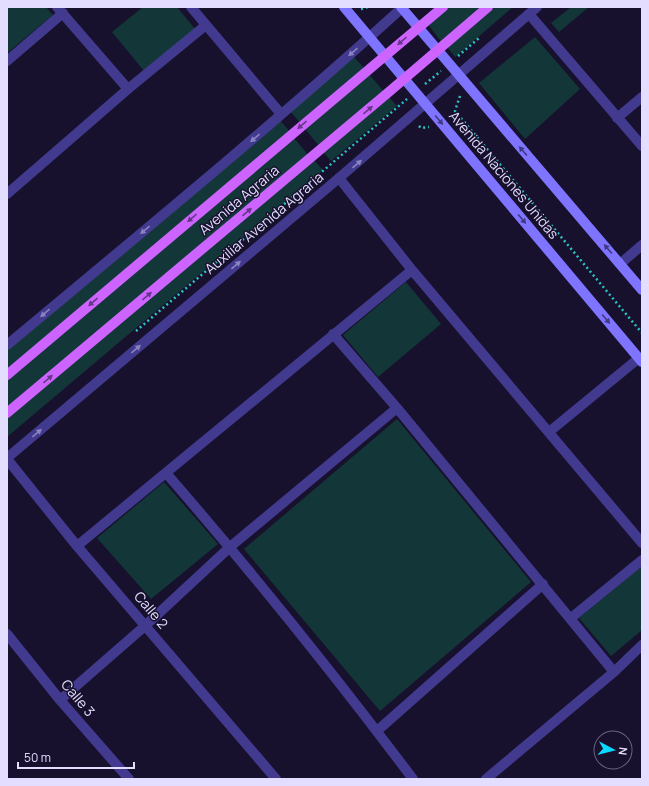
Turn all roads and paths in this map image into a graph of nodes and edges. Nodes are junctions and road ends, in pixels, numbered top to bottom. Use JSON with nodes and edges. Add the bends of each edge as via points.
{"nodes":[{"id":1,"x":191,"y":7,"type":"edge"},
{"id":2,"x":344,"y":7,"type":"edge"},
{"id":3,"x":368,"y":7,"type":"edge"},
{"id":4,"x":402,"y":7,"type":"edge"},
{"id":5,"x":442,"y":7,"type":"edge"},
{"id":6,"x":488,"y":7,"type":"edge"},
{"id":7,"x":362,"y":9,"type":"dead end"},
{"id":8,"x":60,"y":10,"type":"edge"},
{"id":9,"x":533,"y":10,"type":"edge"},
{"id":10,"x":206,"y":25,"type":"junction"},
{"id":11,"x":419,"y":28,"type":"junction"},
{"id":12,"x":482,"y":35,"type":"dead end"},
{"id":13,"x":370,"y":37,"type":"junction"},
{"id":14,"x":438,"y":50,"type":"junction"},
{"id":15,"x":385,"y":55,"type":"junction"},
{"id":16,"x":7,"y":61,"type":"edge"},
{"id":17,"x":449,"y":63,"type":"junction"},
{"id":18,"x":405,"y":78,"type":"junction"},
{"id":19,"x":462,"y":79,"type":"junction"},
{"id":20,"x":128,"y":89,"type":"junction"},
{"id":21,"x":416,"y":92,"type":"junction"},
{"id":22,"x":642,"y":97,"type":"edge"},
{"id":23,"x":425,"y":104,"type":"junction"},
{"id":24,"x":281,"y":114,"type":"junction"},
{"id":25,"x":618,"y":118,"type":"junction"},
{"id":26,"x":642,"y":146,"type":"edge"},
{"id":27,"x":339,"y":178,"type":"junction"},
{"id":28,"x":7,"y":194,"type":"edge"},
{"id":29,"x":642,"y":245,"type":"edge"},
{"id":30,"x":620,"y":264,"type":"junction"},
{"id":31,"x":412,"y":270,"type":"junction"},
{"id":32,"x":642,"y":290,"type":"edge"},
{"id":33,"x":134,"y":332,"type":"dead end"},
{"id":34,"x":642,"y":333,"type":"edge"},
{"id":35,"x":333,"y":334,"type":"junction"},
{"id":36,"x":7,"y":345,"type":"edge"},
{"id":37,"x":640,"y":360,"type":"edge"},
{"id":38,"x":7,"y":375,"type":"edge"},
{"id":39,"x":397,"y":408,"type":"junction"},
{"id":40,"x":7,"y":414,"type":"edge"},
{"id":41,"x":549,"y":432,"type":"junction"},
{"id":42,"x":7,"y":458,"type":"edge"},
{"id":43,"x":166,"y":473,"type":"junction"},
{"id":44,"x":642,"y":544,"type":"edge"},
{"id":45,"x":77,"y":546,"type":"junction"},
{"id":46,"x":230,"y":547,"type":"junction"},
{"id":47,"x":642,"y":560,"type":"edge"},
{"id":48,"x":543,"y":584,"type":"junction"},
{"id":49,"x":571,"y":618,"type":"junction"},
{"id":50,"x":146,"y":625,"type":"junction"},
{"id":51,"x":7,"y":634,"type":"edge"},
{"id":52,"x":642,"y":645,"type":"edge"},
{"id":53,"x":614,"y":672,"type":"junction"},
{"id":54,"x":60,"y":700,"type":"junction"},
{"id":55,"x":377,"y":731,"type":"junction"},
{"id":56,"x":129,"y":779,"type":"edge"},
{"id":57,"x":276,"y":779,"type":"edge"},
{"id":58,"x":413,"y":779,"type":"edge"},
{"id":59,"x":486,"y":779,"type":"edge"}],
"edges":[{"from":1,"to":10,"type":"street"},
{"from":2,"to":13,"type":"main road","name":"Avenida Naciones Unidas"},
{"from":3,"to":7,"type":"path"},
{"from":4,"to":11,"type":"main road"},
{"from":4,"to":13,"type":"street"},
{"from":5,"to":11,"type":"main road","name":"Avenida Agraria"},
{"from":6,"to":14,"type":"main road","name":"Avenida Agraria"},
{"from":8,"to":16,"type":"street"},
{"from":8,"to":20,"type":"street"},
{"from":9,"to":19,"type":"street","name":"Auxiliar Avenida Agraria"},
{"from":9,"to":25,"type":"street"},
{"from":10,"to":20,"type":"street"},
{"from":10,"to":24,"type":"street"},
{"from":11,"to":14,"type":"main road"},
{"from":11,"to":15,"type":"main road","name":"Avenida Agraria","one_way":true},
{"from":12,"to":17,"type":"path"},
{"from":13,"to":15,"type":"main road","name":"Avenida Naciones Unidas"},
{"from":13,"to":24,"type":"street","one_way":true},
{"from":14,"to":17,"type":"main road"},
{"from":14,"to":18,"type":"main road","name":"Avenida Agraria"},
{"from":15,"to":18,"type":"main road","name":"Avenida Naciones Unidas"},
{"from":15,"to":38,"type":"main road","name":"Avenida Agraria","one_way":true},
{"from":17,"to":19,"type":"main road"},
{"from":17,"to":21,"type":"path"},
{"from":18,"to":21,"type":"main road","name":"Avenida Naciones Unidas"},
{"from":40,"to":18,"type":"main road","name":"Avenida Agraria","one_way":true},
{"from":19,"to":23,"type":"street","name":"Auxiliar Avenida Agraria"},
{"from":30,"to":19,"type":"main road","one_way":true},
{"from":19,"to":34,"type":"path","via":[[456,111]]},
{"from":20,"to":28,"type":"street"},
{"from":21,"to":23,"type":"main road","name":"Avenida Naciones Unidas"},
{"from":21,"to":33,"type":"path"},
{"from":22,"to":25,"type":"street"},
{"from":27,"to":23,"type":"street","name":"Auxiliar Avenida Agraria","one_way":true},
{"from":23,"to":37,"type":"main road","name":"Avenida Naciones Unidas","one_way":true},
{"from":24,"to":36,"type":"street","one_way":true},
{"from":25,"to":26,"type":"street"},
{"from":27,"to":31,"type":"street"},
{"from":42,"to":27,"type":"street","name":"Auxiliar Avenida Agraria","one_way":true},
{"from":29,"to":30,"type":"street"},
{"from":30,"to":32,"type":"main road"},
{"from":31,"to":35,"type":"street"},
{"from":31,"to":41,"type":"street"},
{"from":35,"to":39,"type":"street"},
{"from":35,"to":43,"type":"street"},
{"from":37,"to":41,"type":"street"},
{"from":39,"to":46,"type":"street"},
{"from":39,"to":48,"type":"street"},
{"from":41,"to":44,"type":"street"},
{"from":42,"to":45,"type":"street","name":"Calle 2"},
{"from":43,"to":45,"type":"street"},
{"from":43,"to":46,"type":"street"},
{"from":45,"to":50,"type":"street","name":"Calle 2"},
{"from":46,"to":50,"type":"street"},
{"from":46,"to":55,"type":"street"},
{"from":47,"to":49,"type":"street"},
{"from":48,"to":49,"type":"street"},
{"from":48,"to":55,"type":"street"},
{"from":49,"to":53,"type":"street"},
{"from":50,"to":54,"type":"street"},
{"from":50,"to":57,"type":"street","name":"Calle 2"},
{"from":51,"to":54,"type":"street","name":"Calle 3"},
{"from":52,"to":53,"type":"street"},
{"from":53,"to":59,"type":"street"},
{"from":54,"to":56,"type":"street","name":"Calle 3"},
{"from":55,"to":58,"type":"street"}]}
